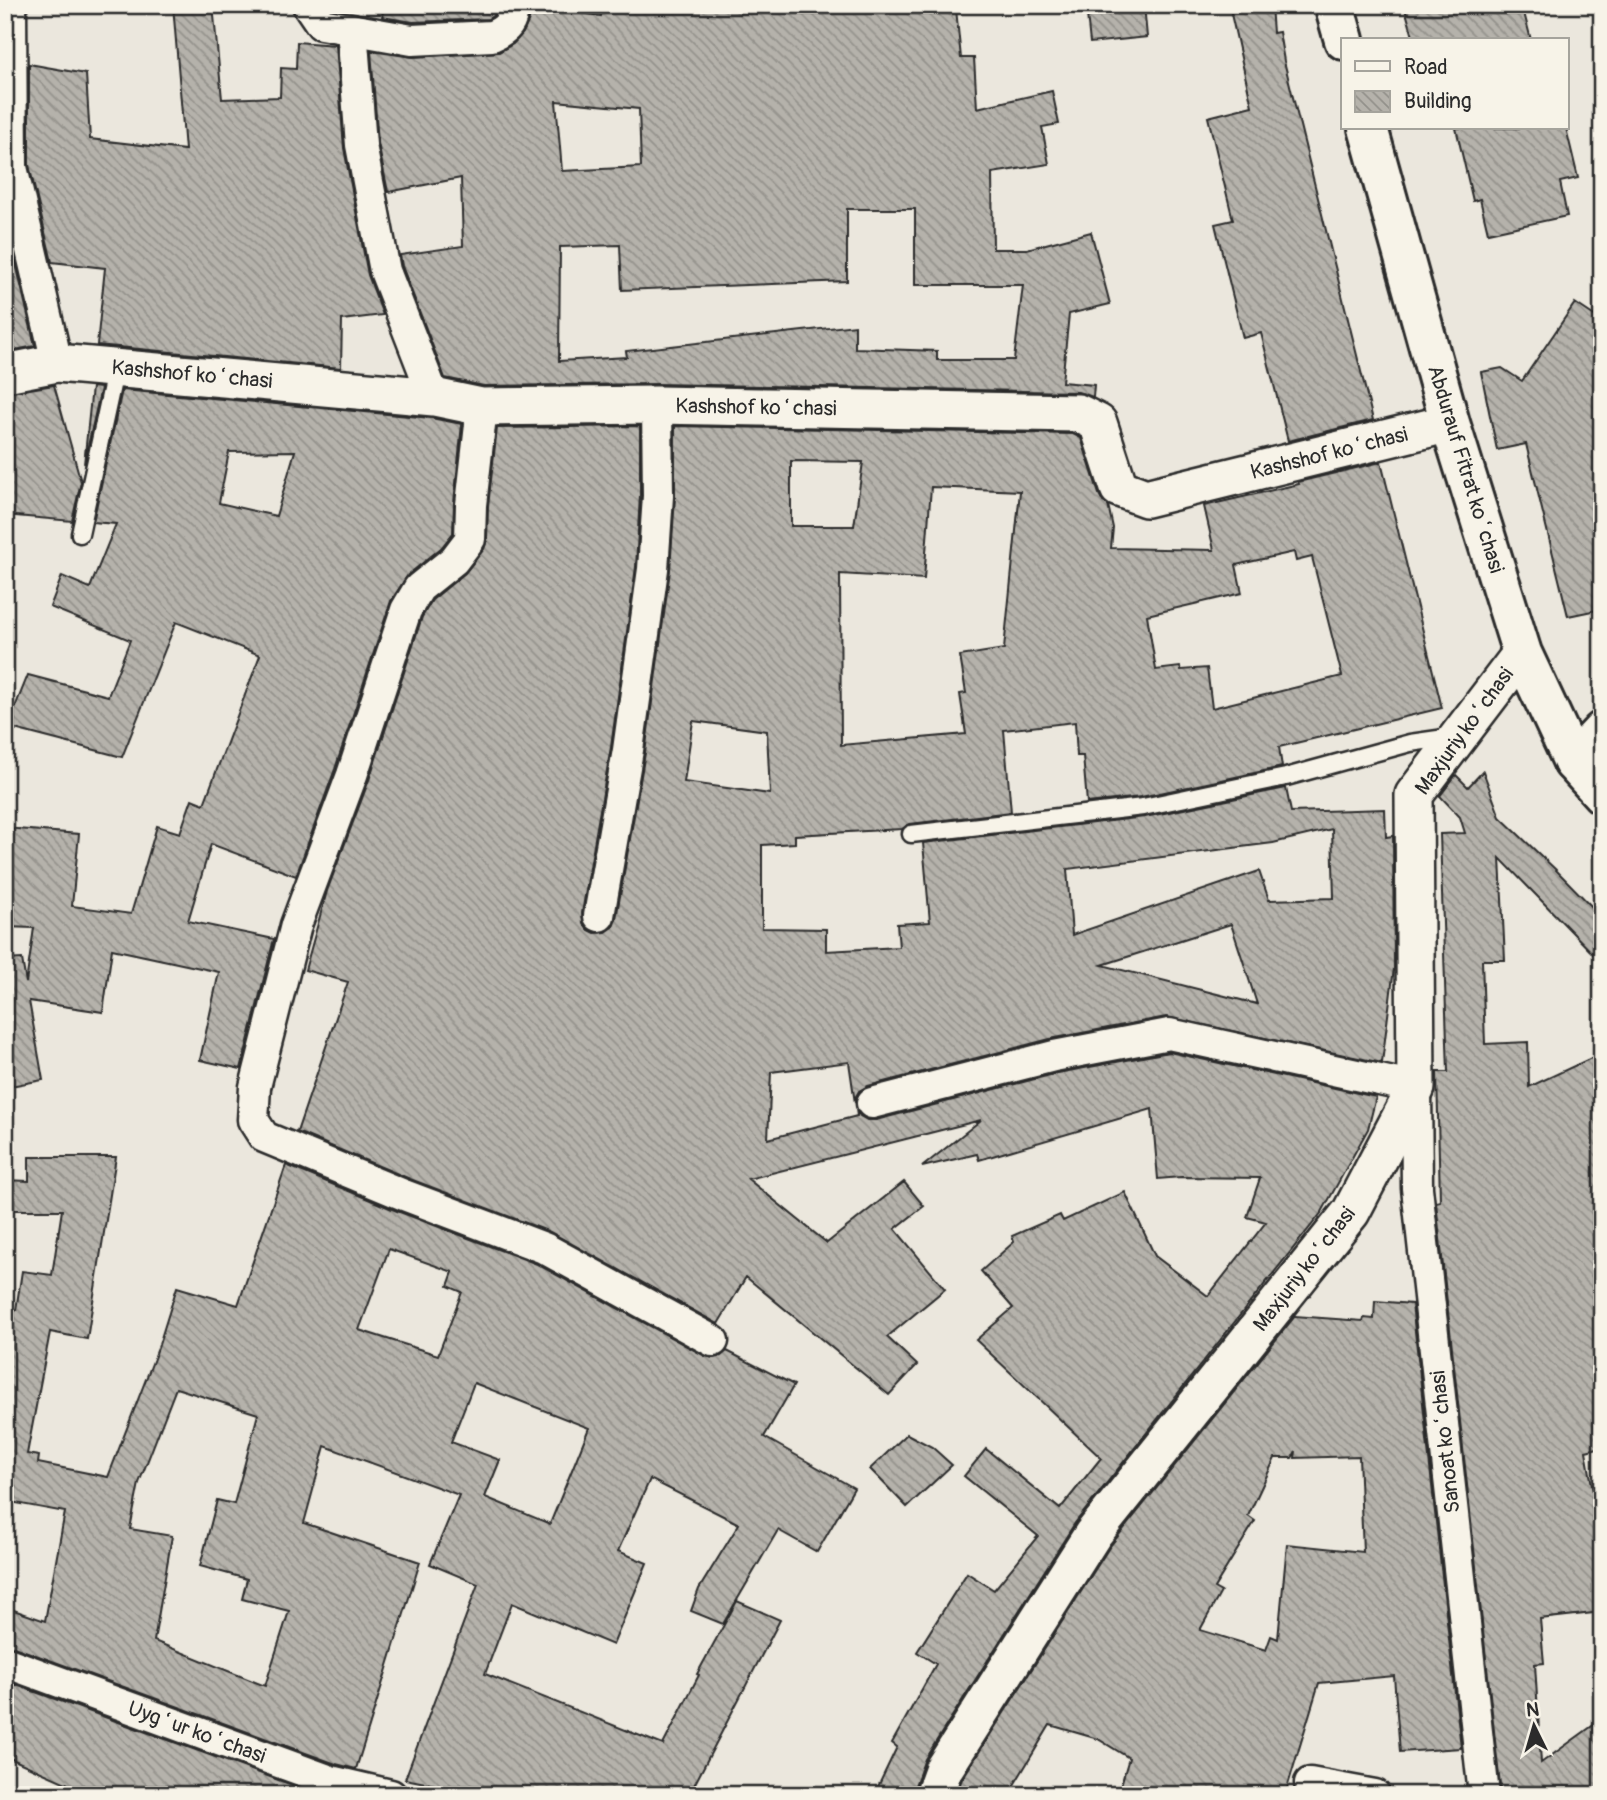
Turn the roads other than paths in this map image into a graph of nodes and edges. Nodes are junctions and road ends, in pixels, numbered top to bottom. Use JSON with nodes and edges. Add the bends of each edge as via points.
{"nodes":[{"id":1,"x":11,"y":5,"type":"edge"},
{"id":2,"x":308,"y":5,"type":"edge"},
{"id":3,"x":514,"y":5,"type":"edge"},
{"id":4,"x":1334,"y":5,"type":"edge"},
{"id":5,"x":352,"y":29,"type":"junction"},
{"id":6,"x":1343,"y":38,"type":"edge"},
{"id":7,"x":1369,"y":130,"type":"edge"},
{"id":8,"x":57,"y":362,"type":"junction"},
{"id":9,"x":116,"y":367,"type":"junction"},
{"id":10,"x":5,"y":373,"type":"edge"},
{"id":11,"x":434,"y":397,"type":"junction"},
{"id":12,"x":657,"y":405,"type":"junction"},
{"id":13,"x":482,"y":407,"type":"junction"},
{"id":14,"x":1450,"y":423,"type":"junction"},
{"id":15,"x":80,"y":534,"type":"dead end"},
{"id":16,"x":1522,"y":653,"type":"junction"},
{"id":17,"x":1602,"y":731,"type":"edge"},
{"id":18,"x":1458,"y":737,"type":"junction"},
{"id":19,"x":1573,"y":762,"type":"junction"},
{"id":20,"x":1602,"y":794,"type":"edge"},
{"id":21,"x":911,"y":834,"type":"dead end"},
{"id":22,"x":599,"y":916,"type":"dead end"},
{"id":23,"x":1416,"y":1088,"type":"junction"},
{"id":24,"x":872,"y":1103,"type":"dead end"},
{"id":25,"x":713,"y":1341,"type":"dead end"},
{"id":26,"x":5,"y":1662,"type":"edge"},
{"id":27,"x":1310,"y":1783,"type":"dead end"},
{"id":28,"x":329,"y":1788,"type":"edge"},
{"id":29,"x":391,"y":1795,"type":"edge"},
{"id":30,"x":934,"y":1795,"type":"edge"},
{"id":31,"x":1375,"y":1795,"type":"edge"},
{"id":32,"x":1484,"y":1795,"type":"edge"}],
"edges":[{"from":1,"to":8,"type":"street","via":[[12,167]]},
{"from":2,"to":5,"type":"street","via":[[321,24]]},
{"from":3,"to":5,"type":"street","via":[[512,20],[492,36],[412,40]]},
{"from":4,"to":6,"type":"main road"},
{"from":5,"to":11,"type":"street","via":[[360,145],[385,271]]},
{"from":7,"to":14,"type":"main road","name":"Abdurauf Fitrat koʻchasi"},
{"from":8,"to":9,"type":"street","name":"Kashshof koʻchasi"},
{"from":8,"to":10,"type":"street","name":"Kashshof koʻchasi"},
{"from":9,"to":11,"type":"street","name":"Kashshof koʻchasi"},
{"from":9,"to":15,"type":"lane"},
{"from":11,"to":13,"type":"street","name":"Kashshof koʻchasi"},
{"from":12,"to":13,"type":"street","name":"Kashshof koʻchasi"},
{"from":12,"to":14,"type":"street","name":"Kashshof koʻchasi","via":[[1078,413],[1098,422],[1119,488],[1146,498]]},
{"from":12,"to":22,"type":"street","via":[[653,569]]},
{"from":13,"to":25,"type":"street","via":[[470,539],[454,560],[419,588],[406,610],[296,925],[255,1087],[253,1120],[264,1137],[544,1248]]},
{"from":14,"to":16,"type":"main road","name":"Abdurauf Fitrat koʻchasi"},
{"from":16,"to":18,"type":"street","name":"Maxjuriy koʻchasi"},
{"from":16,"to":19,"type":"main road","name":"Abdurauf Fitrat koʻchasi"},
{"from":17,"to":19,"type":"main road"},
{"from":18,"to":21,"type":"lane","via":[[1410,743],[1286,777],[1143,807]]},
{"from":18,"to":23,"type":"street","name":"Maxjuriy koʻchasi","via":[[1414,795]]},
{"from":19,"to":20,"type":"main road","name":"Abdurauf Fitrat koʻchasi"},
{"from":23,"to":24,"type":"street","via":[[1169,1034],[1054,1056]]},
{"from":23,"to":30,"type":"street","name":"Maxjuriy koʻchasi","via":[[1351,1212],[1093,1534],[943,1770]]},
{"from":23,"to":32,"type":"street","name":"Sanoat koʻchasi","via":[[1416,1188]]},
{"from":26,"to":28,"type":"street","name":"Uygʻur koʻchasi"},
{"from":27,"to":31,"type":"street"},
{"from":28,"to":29,"type":"street","name":"Uygʻur koʻchasi"}]}
